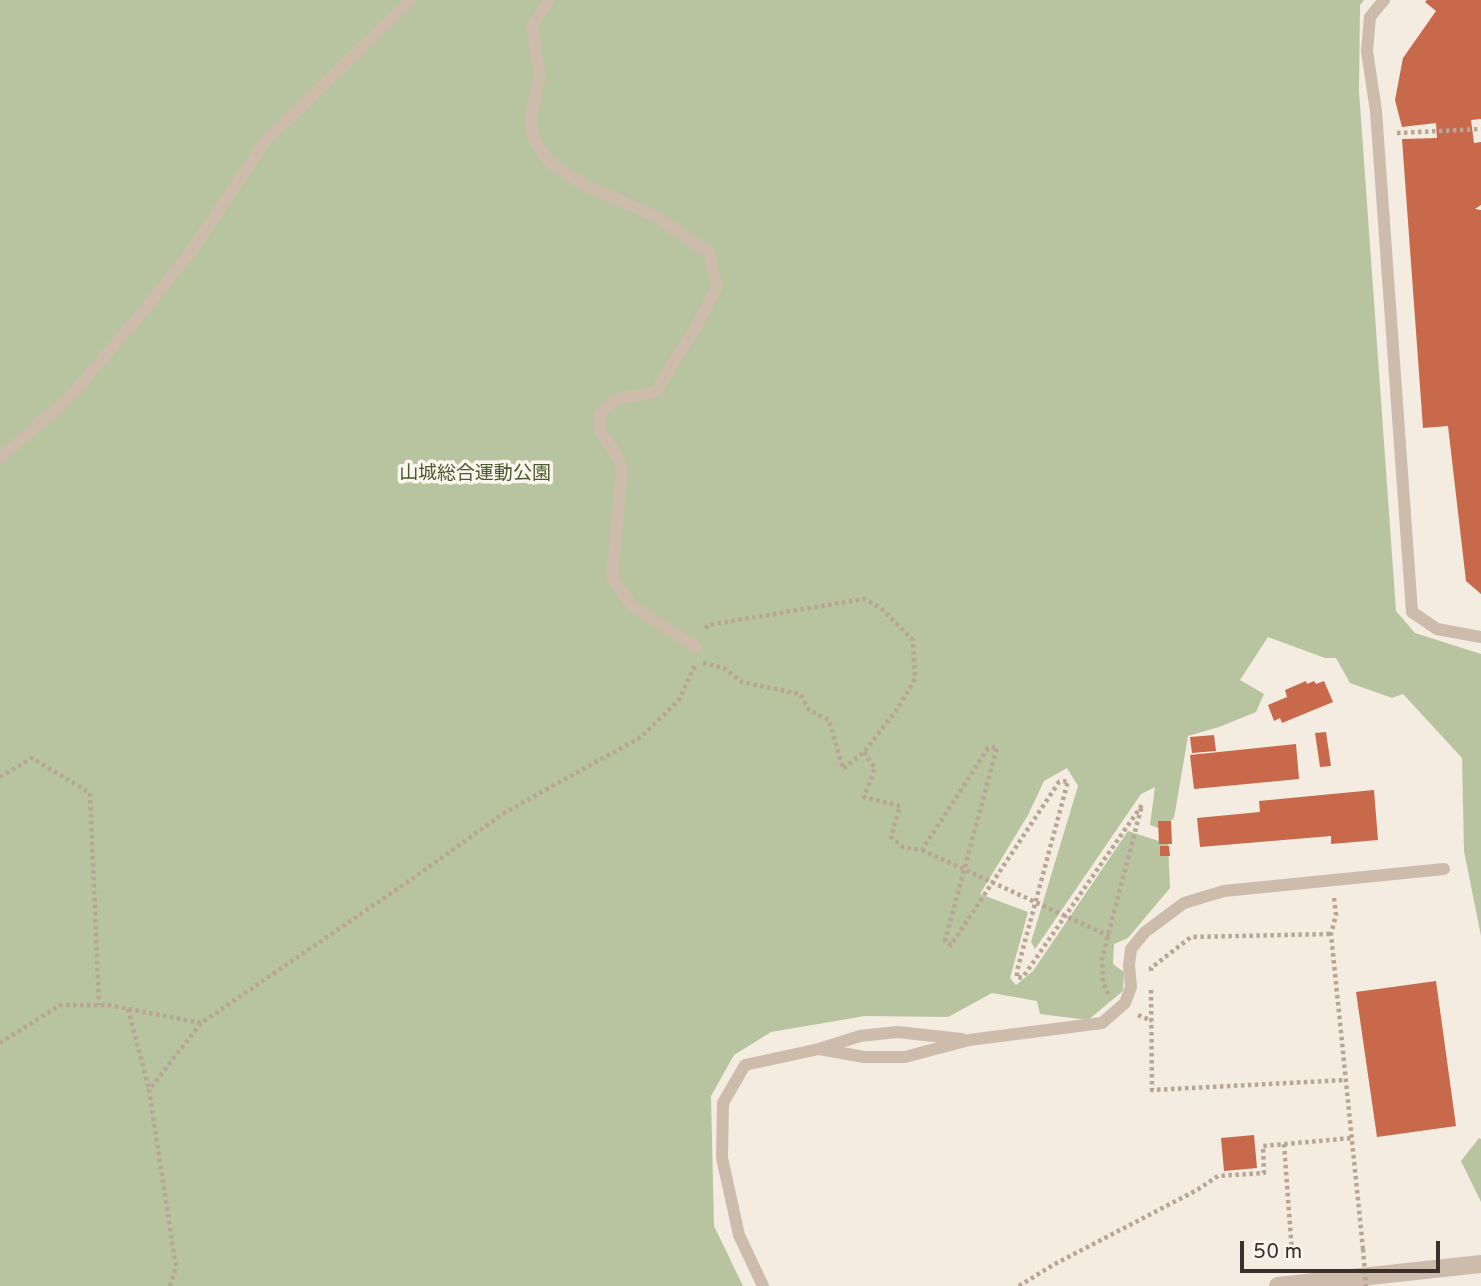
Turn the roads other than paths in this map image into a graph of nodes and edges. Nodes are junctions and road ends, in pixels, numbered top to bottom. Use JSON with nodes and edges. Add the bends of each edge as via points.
{"nodes":[{"id":1,"x":411,"y":0,"type":"edge"},
{"id":2,"x":549,"y":0,"type":"edge"},
{"id":3,"x":1384,"y":0,"type":"edge"},
{"id":4,"x":0,"y":458,"type":"edge"},
{"id":5,"x":1481,"y":637,"type":"edge"},
{"id":6,"x":696,"y":647,"type":"road end"},
{"id":7,"x":1444,"y":869,"type":"dead end"},
{"id":8,"x":970,"y":1040,"type":"junction"},
{"id":9,"x":819,"y":1049,"type":"junction"},
{"id":10,"x":1481,"y":1264,"type":"edge"},
{"id":11,"x":763,"y":1286,"type":"edge"},
{"id":12,"x":1278,"y":1286,"type":"edge"}],
"edges":[{"from":1,"to":4,"type":"lane","via":[[266,140],[192,250],[136,320],[67,400]]},
{"from":2,"to":6,"type":"lane","via":[[532,26],[540,77],[531,115],[533,138],[549,162],[584,186],[657,217],[709,253],[718,288],[656,391],[615,399],[600,414],[600,431],[622,469],[612,577],[633,607]]},
{"from":3,"to":5,"type":"lane","via":[[1370,17],[1367,51],[1378,134],[1412,612],[1437,629]]},
{"from":7,"to":8,"type":"lane","via":[[1224,891],[1184,903],[1131,948],[1131,987],[1125,1003],[1102,1023]]},
{"from":8,"to":9,"type":"lane","via":[[898,1032]]},
{"from":8,"to":9,"type":"lane","via":[[905,1057]]},
{"from":9,"to":11,"type":"lane","via":[[745,1065],[723,1103],[722,1158],[739,1235]]},
{"from":10,"to":12,"type":"street"}]}
